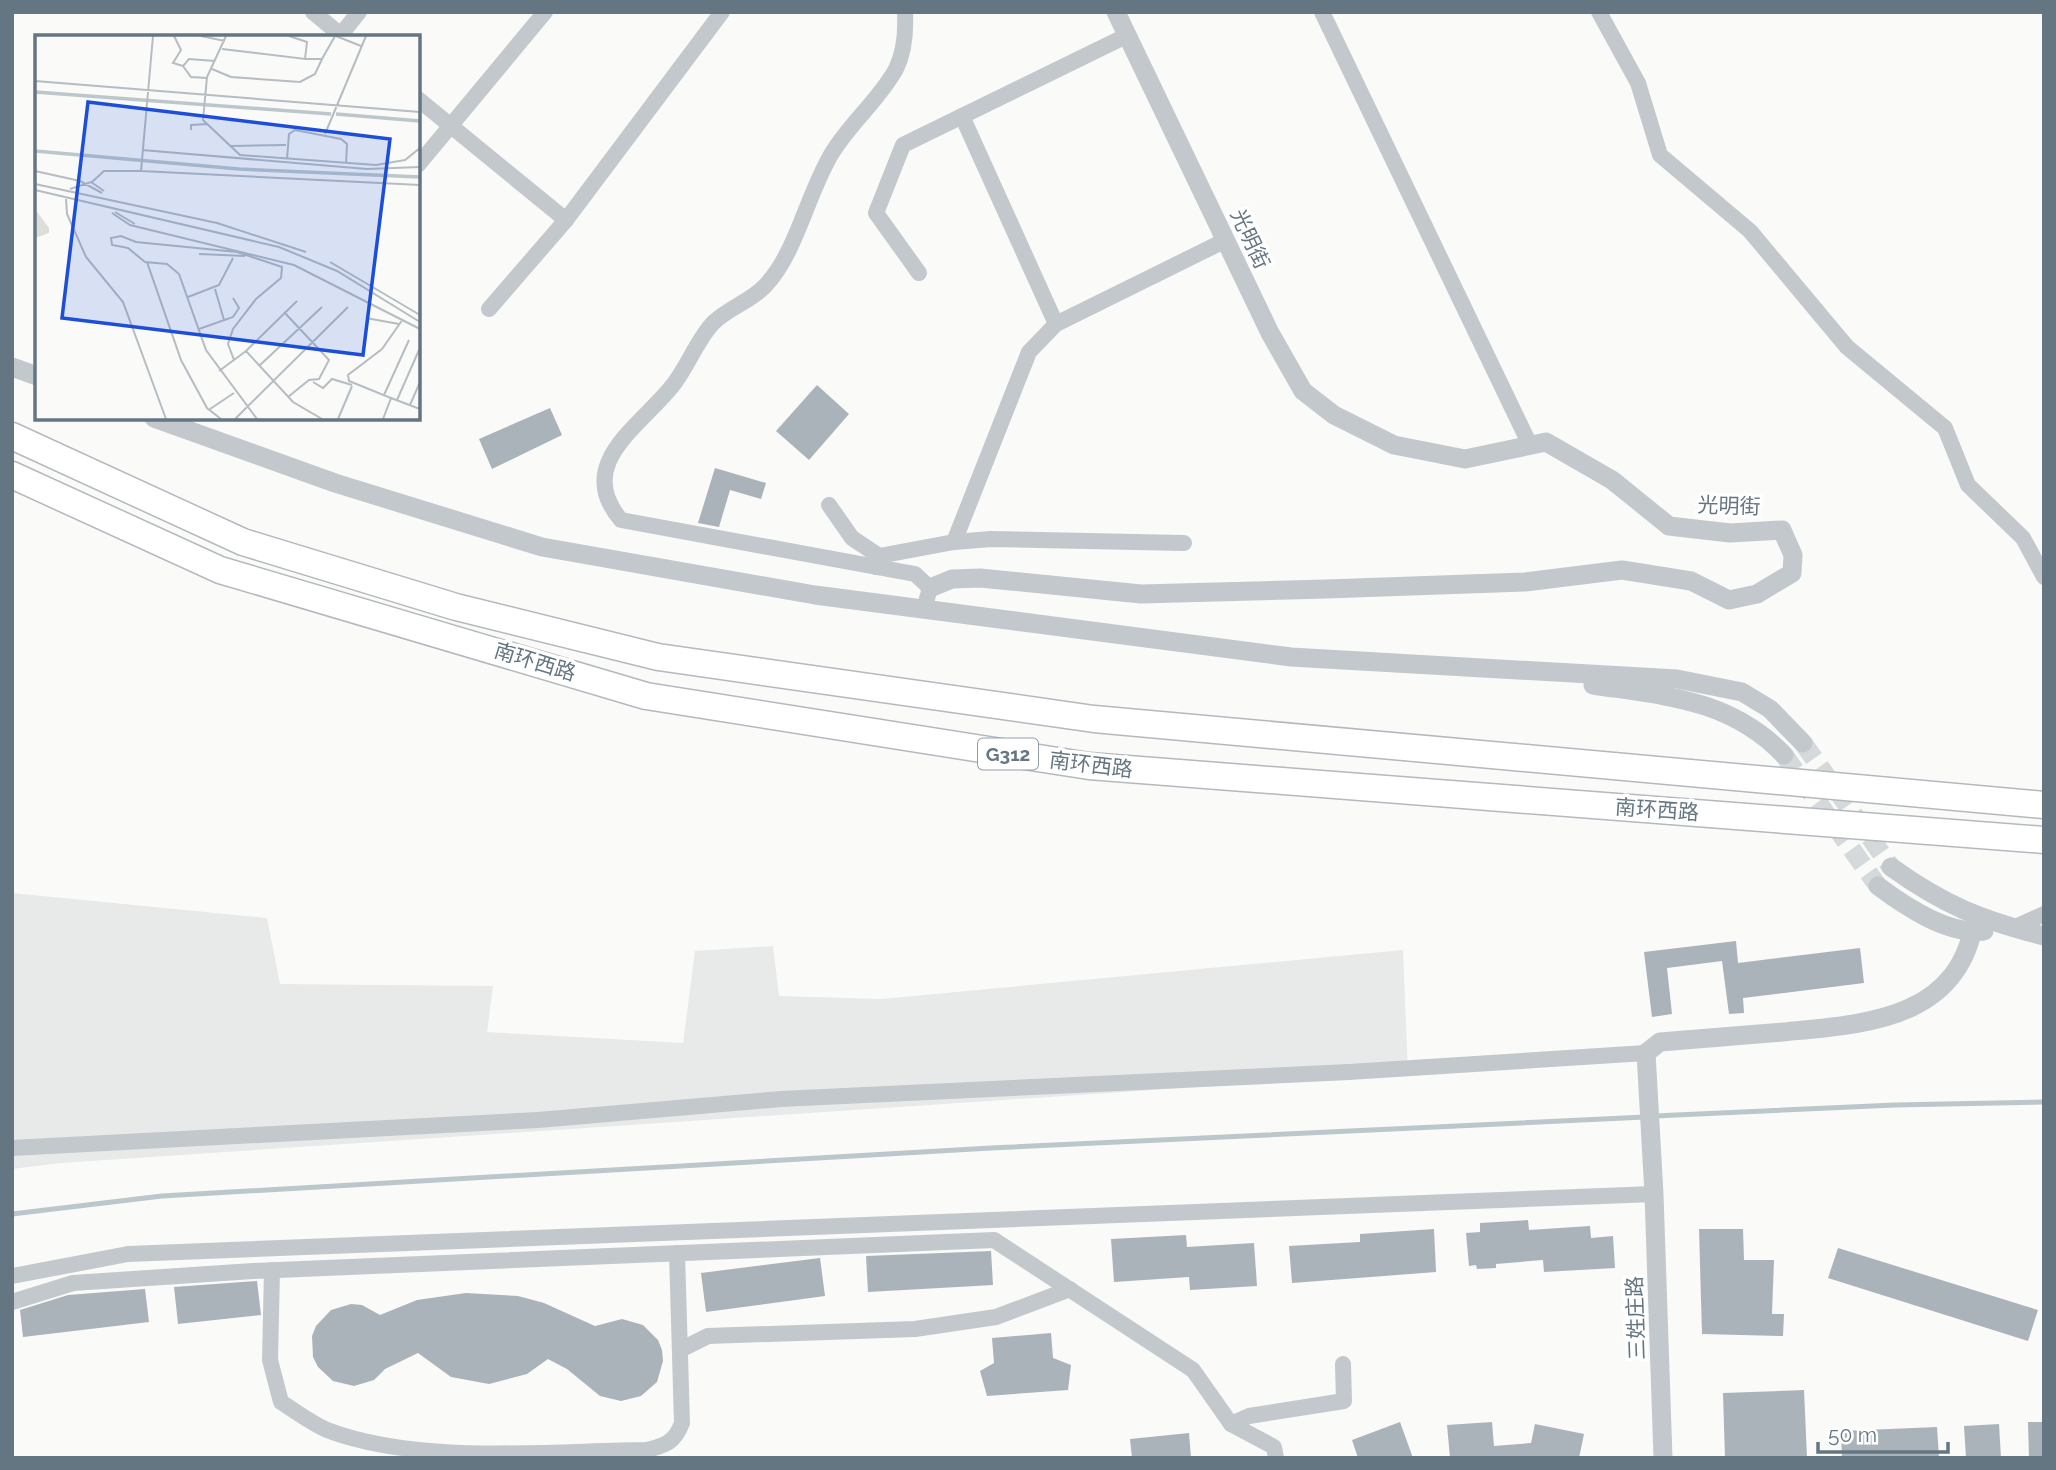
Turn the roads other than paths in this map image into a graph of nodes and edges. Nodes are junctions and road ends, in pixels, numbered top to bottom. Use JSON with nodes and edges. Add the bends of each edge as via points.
{"nodes":[{"id":1,"x":313,"y":12,"type":"edge"},
{"id":2,"x":359,"y":12,"type":"edge"},
{"id":3,"x":545,"y":12,"type":"edge"},
{"id":4,"x":722,"y":12,"type":"edge"},
{"id":5,"x":905,"y":12,"type":"edge"},
{"id":6,"x":1116,"y":12,"type":"edge"},
{"id":7,"x":1322,"y":12,"type":"edge"},
{"id":8,"x":1599,"y":12,"type":"edge"},
{"id":9,"x":340,"y":35,"type":"edge"},
{"id":10,"x":342,"y":35,"type":"edge"},
{"id":11,"x":1128,"y":35,"type":"junction"},
{"id":12,"x":420,"y":101,"type":"edge"},
{"id":13,"x":962,"y":116,"type":"junction"},
{"id":14,"x":451,"y":125,"type":"junction"},
{"id":15,"x":420,"y":163,"type":"edge"},
{"id":16,"x":566,"y":220,"type":"junction"},
{"id":17,"x":1226,"y":240,"type":"junction"},
{"id":18,"x":919,"y":273,"type":"dead end"},
{"id":19,"x":489,"y":309,"type":"dead end"},
{"id":20,"x":1056,"y":324,"type":"junction"},
{"id":21,"x":12,"y":367,"type":"edge"},
{"id":22,"x":35,"y":375,"type":"edge"},
{"id":23,"x":160,"y":420,"type":"edge"},
{"id":24,"x":12,"y":436,"type":"edge"},
{"id":25,"x":1530,"y":445,"type":"junction"},
{"id":26,"x":12,"y":475,"type":"edge"},
{"id":27,"x":828,"y":505,"type":"dead end"},
{"id":28,"x":954,"y":542,"type":"junction"},
{"id":29,"x":1184,"y":543,"type":"dead end"},
{"id":30,"x":877,"y":562,"type":"junction"},
{"id":31,"x":2044,"y":578,"type":"edge"},
{"id":32,"x":930,"y":588,"type":"junction"},
{"id":33,"x":923,"y":609,"type":"junction"},
{"id":34,"x":1464,"y":665,"type":"junction"},
{"id":35,"x":1803,"y":743,"type":"tunnel mouth"},
{"id":36,"x":1784,"y":755,"type":"tunnel mouth"},
{"id":37,"x":2044,"y":805,"type":"edge"},
{"id":38,"x":2044,"y":840,"type":"edge"},
{"id":39,"x":1891,"y":867,"type":"tunnel mouth"},
{"id":40,"x":1878,"y":886,"type":"tunnel mouth"},
{"id":41,"x":2044,"y":914,"type":"edge"},
{"id":42,"x":1974,"y":925,"type":"junction"},
{"id":43,"x":2013,"y":928,"type":"junction"},
{"id":44,"x":2044,"y":936,"type":"edge"},
{"id":45,"x":1646,"y":1061,"type":"junction"},
{"id":46,"x":12,"y":1147,"type":"edge"},
{"id":47,"x":1653,"y":1185,"type":"junction"},
{"id":48,"x":677,"y":1253,"type":"junction"},
{"id":49,"x":272,"y":1270,"type":"junction"},
{"id":50,"x":12,"y":1276,"type":"edge"},
{"id":51,"x":1070,"y":1289,"type":"junction"},
{"id":52,"x":12,"y":1302,"type":"edge"},
{"id":53,"x":682,"y":1349,"type":"junction"},
{"id":54,"x":1343,"y":1364,"type":"dead end"},
{"id":55,"x":1231,"y":1424,"type":"junction"},
{"id":56,"x":438,"y":1455,"type":"edge"},
{"id":57,"x":1276,"y":1458,"type":"edge"},
{"id":58,"x":1663,"y":1458,"type":"edge"}],
"edges":[{"from":1,"to":9,"type":"street"},
{"from":2,"to":10,"type":"street"},
{"from":3,"to":14,"type":"street"},
{"from":4,"to":16,"type":"street"},
{"from":5,"to":30,"type":"street","via":[[906,38],[897,68],[833,151],[793,242],[765,286],[713,323],[673,385],[613,451],[604,478],[607,498],[621,520]]},
{"from":6,"to":11,"type":"street","name":"光明街"},
{"from":7,"to":25,"type":"street"},
{"from":8,"to":31,"type":"street","via":[[1638,83],[1660,155],[1751,231],[1847,347],[1945,428],[1968,485],[2023,538]]},
{"from":11,"to":13,"type":"street"},
{"from":11,"to":17,"type":"street","name":"光明街"},
{"from":12,"to":14,"type":"street"},
{"from":13,"to":18,"type":"street","via":[[903,145],[876,214]]},
{"from":13,"to":20,"type":"street"},
{"from":14,"to":15,"type":"street"},
{"from":14,"to":16,"type":"street"},
{"from":16,"to":19,"type":"street"},
{"from":17,"to":20,"type":"street"},
{"from":17,"to":25,"type":"street","name":"光明街","via":[[1303,391],[1334,415],[1394,444],[1465,458]]},
{"from":20,"to":28,"type":"street","via":[[1029,352]]},
{"from":21,"to":22,"type":"street"},
{"from":23,"to":33,"type":"street","via":[[335,483],[542,547],[815,595]]},
{"from":24,"to":37,"type":"highway","name":"南环西路","number":"G312","via":[[243,542],[456,607],[658,657],[1094,719]]},
{"from":25,"to":32,"type":"street","name":"光明街","via":[[1546,442],[1612,480],[1669,526],[1730,533],[1782,530],[1793,555],[1792,573],[1756,594],[1729,600],[1691,580],[1622,570],[1525,582],[1313,590],[1141,594],[980,578],[952,579]]},
{"from":26,"to":38,"type":"highway","name":"南环西路","number":"G312","via":[[220,570],[646,696],[1089,766]]},
{"from":27,"to":30,"type":"street"},
{"from":28,"to":29,"type":"street"},
{"from":28,"to":30,"type":"street"},
{"from":30,"to":32,"type":"street","via":[[915,574]]},
{"from":32,"to":33,"type":"street"},
{"from":33,"to":34,"type":"street","via":[[1291,657]]},
{"from":34,"to":35,"type":"street","via":[[1677,679],[1742,692],[1770,709]]},
{"from":34,"to":36,"type":"street","via":[[1666,696],[1715,708],[1754,728]]},
{"from":39,"to":42,"type":"street"},
{"from":40,"to":42,"type":"street","via":[[1934,920]]},
{"from":41,"to":43,"type":"street"},
{"from":42,"to":43,"type":"street"},
{"from":42,"to":45,"type":"street","via":[[1959,968],[1937,993],[1894,1017],[1858,1025],[1660,1042]]},
{"from":43,"to":44,"type":"street"},
{"from":45,"to":46,"type":"street","via":[[781,1099],[538,1120]]},
{"from":45,"to":47,"type":"street","name":"三姓庄路"},
{"from":47,"to":50,"type":"street","via":[[128,1254]]},
{"from":47,"to":58,"type":"street","name":"三姓庄路"},
{"from":48,"to":49,"type":"street"},
{"from":48,"to":51,"type":"street","via":[[994,1240]]},
{"from":48,"to":53,"type":"street"},
{"from":49,"to":52,"type":"street","via":[[73,1283]]},
{"from":49,"to":56,"type":"street","via":[[270,1360],[281,1402],[326,1429]]},
{"from":51,"to":53,"type":"street","via":[[996,1317],[915,1329],[708,1336]]},
{"from":51,"to":55,"type":"street","via":[[1192,1370]]},
{"from":53,"to":56,"type":"street","via":[[682,1423],[677,1437],[664,1446]]},
{"from":54,"to":55,"type":"street","via":[[1344,1401],[1249,1416]]},
{"from":55,"to":57,"type":"street","via":[[1274,1447]]}]}
